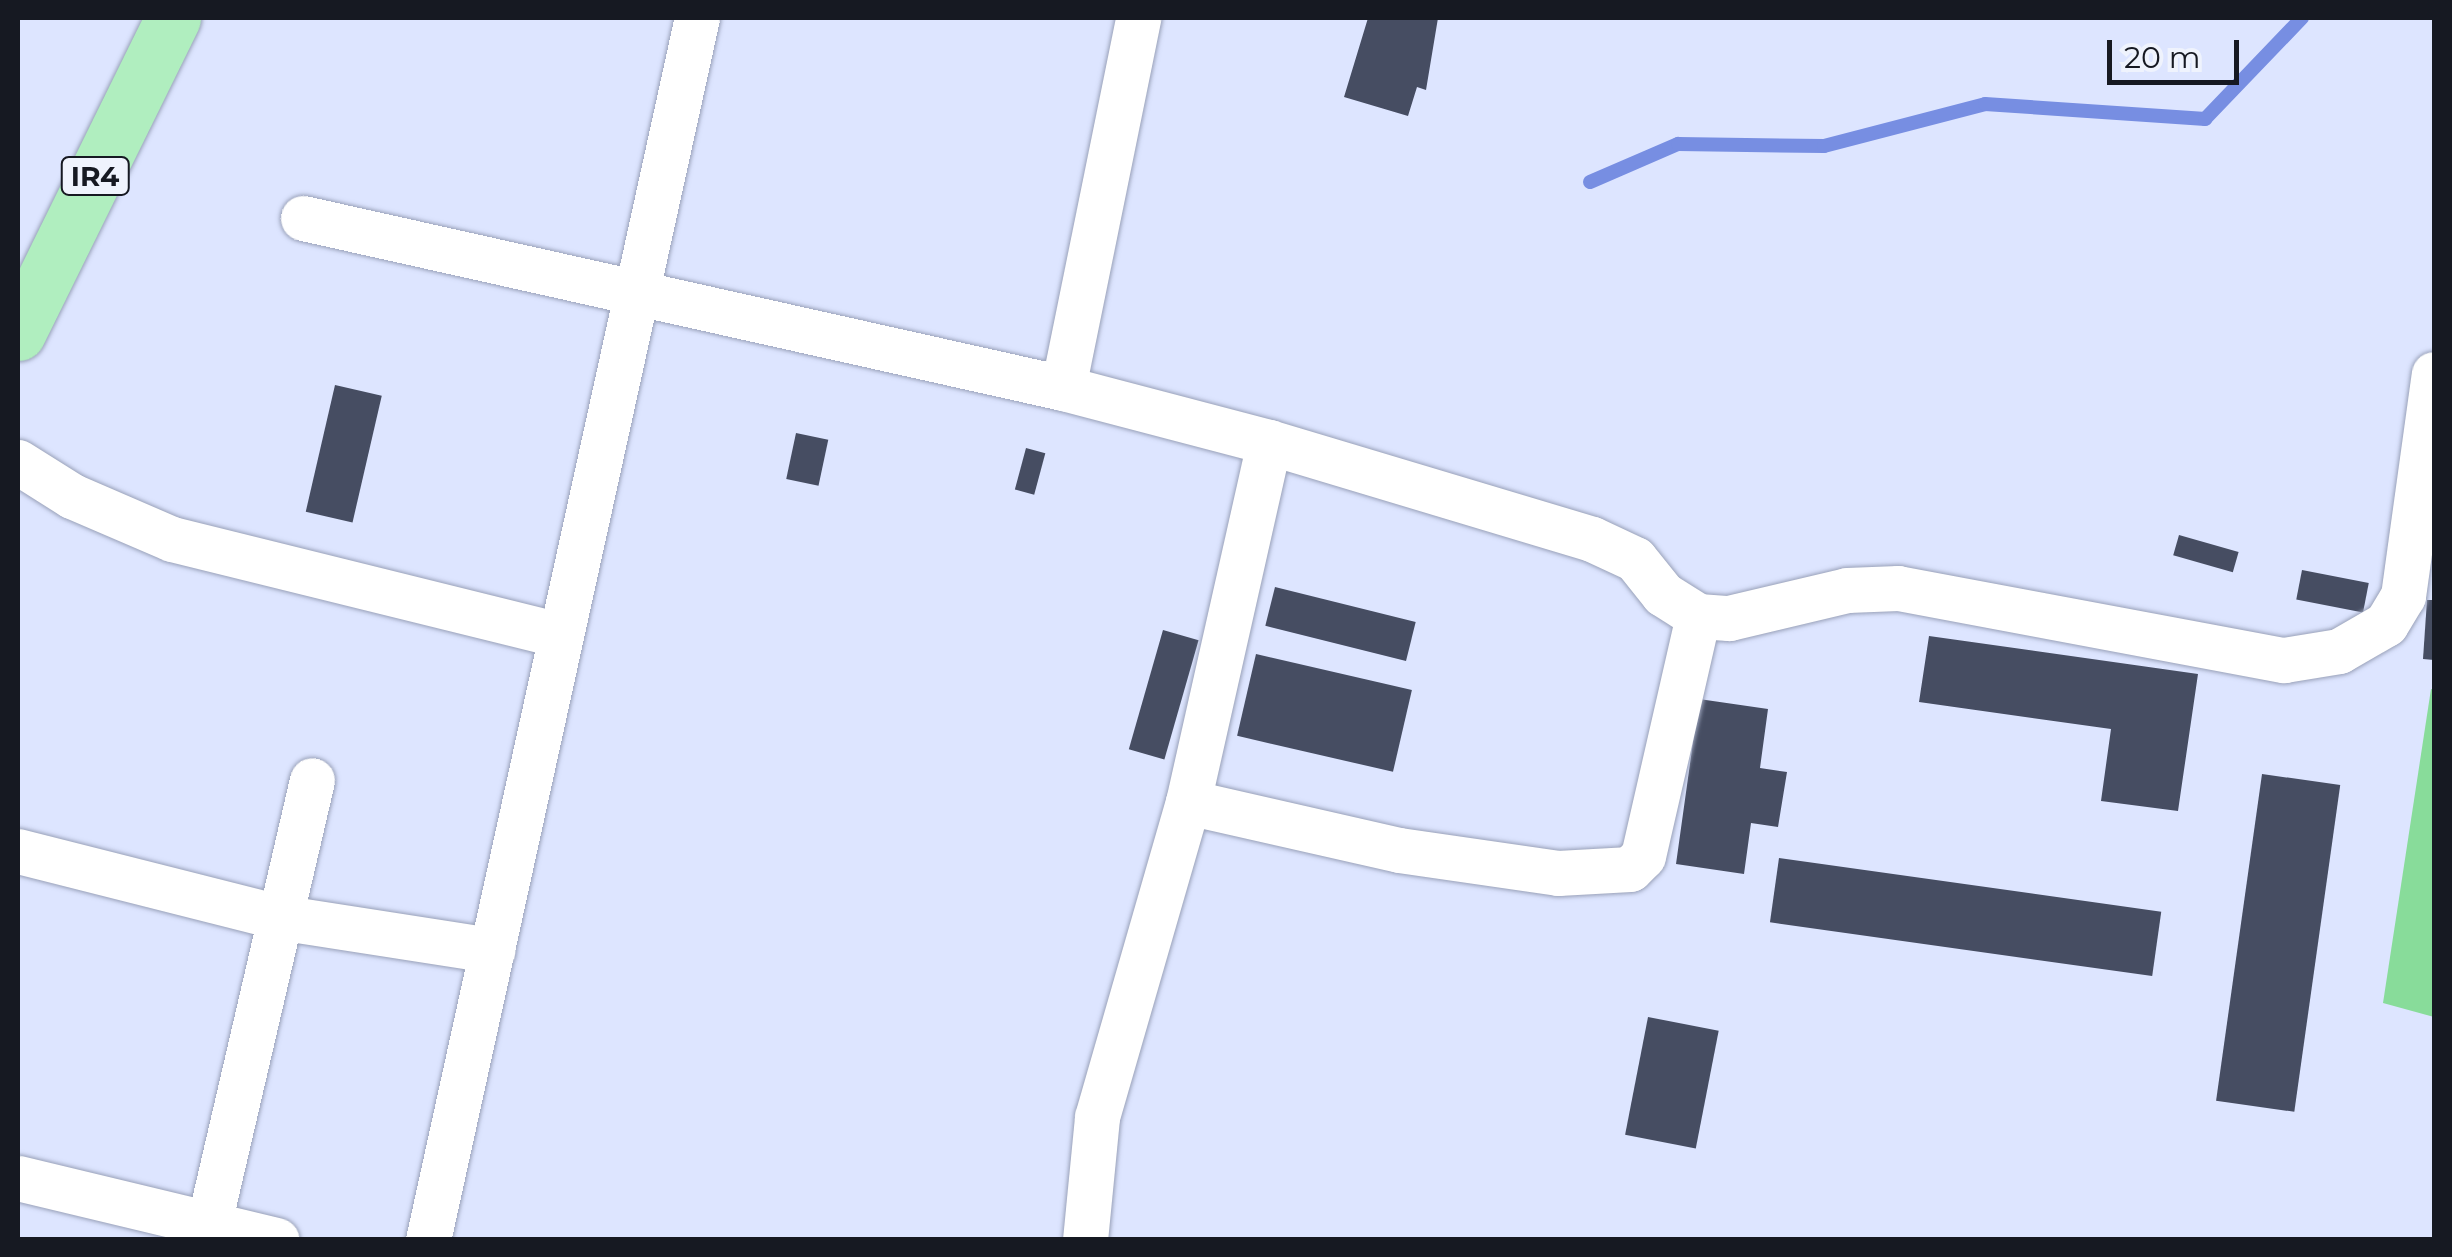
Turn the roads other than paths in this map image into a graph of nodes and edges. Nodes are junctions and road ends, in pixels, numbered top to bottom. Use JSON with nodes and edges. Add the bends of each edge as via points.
{"nodes":[{"id":1,"x":173,"y":18,"type":"edge"},
{"id":2,"x":696,"y":18,"type":"edge"},
{"id":3,"x":1138,"y":18,"type":"edge"},
{"id":4,"x":304,"y":218,"type":"dead end"},
{"id":5,"x":636,"y":291,"type":"junction"},
{"id":6,"x":18,"y":329,"type":"edge"},
{"id":7,"x":2434,"y":374,"type":"edge"},
{"id":8,"x":1063,"y":388,"type":"junction"},
{"id":9,"x":1269,"y":442,"type":"junction"},
{"id":10,"x":18,"y":462,"type":"edge"},
{"id":11,"x":1698,"y":616,"type":"junction"},
{"id":12,"x":560,"y":635,"type":"junction"},
{"id":13,"x":312,"y":780,"type":"dead end"},
{"id":14,"x":1188,"y":802,"type":"junction"},
{"id":15,"x":18,"y":851,"type":"edge"},
{"id":16,"x":278,"y":917,"type":"junction"},
{"id":17,"x":492,"y":950,"type":"junction"},
{"id":18,"x":18,"y":1178,"type":"edge"},
{"id":19,"x":207,"y":1230,"type":"edge"},
{"id":20,"x":277,"y":1240,"type":"edge"},
{"id":21,"x":428,"y":1240,"type":"edge"},
{"id":22,"x":1084,"y":1240,"type":"edge"}],
"edges":[{"from":1,"to":6,"type":"main road","number":"IR4"},
{"from":2,"to":5,"type":"street"},
{"from":3,"to":8,"type":"street"},
{"from":4,"to":5,"type":"street"},
{"from":5,"to":8,"type":"street"},
{"from":5,"to":12,"type":"street"},
{"from":7,"to":11,"type":"street","via":[[2403,596],[2386,624],[2339,651],[2284,660],[1898,588],[1848,590],[1729,618]]},
{"from":8,"to":9,"type":"street"},
{"from":9,"to":11,"type":"street","via":[[1592,539],[1635,560],[1664,594]]},
{"from":9,"to":14,"type":"street"},
{"from":10,"to":12,"type":"street","via":[[72,496],[172,539]]},
{"from":11,"to":14,"type":"street","via":[[1643,856],[1630,869],[1558,873],[1399,850]]},
{"from":12,"to":17,"type":"street"},
{"from":13,"to":16,"type":"street"},
{"from":14,"to":22,"type":"street","via":[[1098,1116]]},
{"from":15,"to":16,"type":"street"},
{"from":16,"to":17,"type":"street"},
{"from":16,"to":19,"type":"street"},
{"from":17,"to":21,"type":"street"},
{"from":18,"to":19,"type":"street"},
{"from":19,"to":20,"type":"street"}]}
